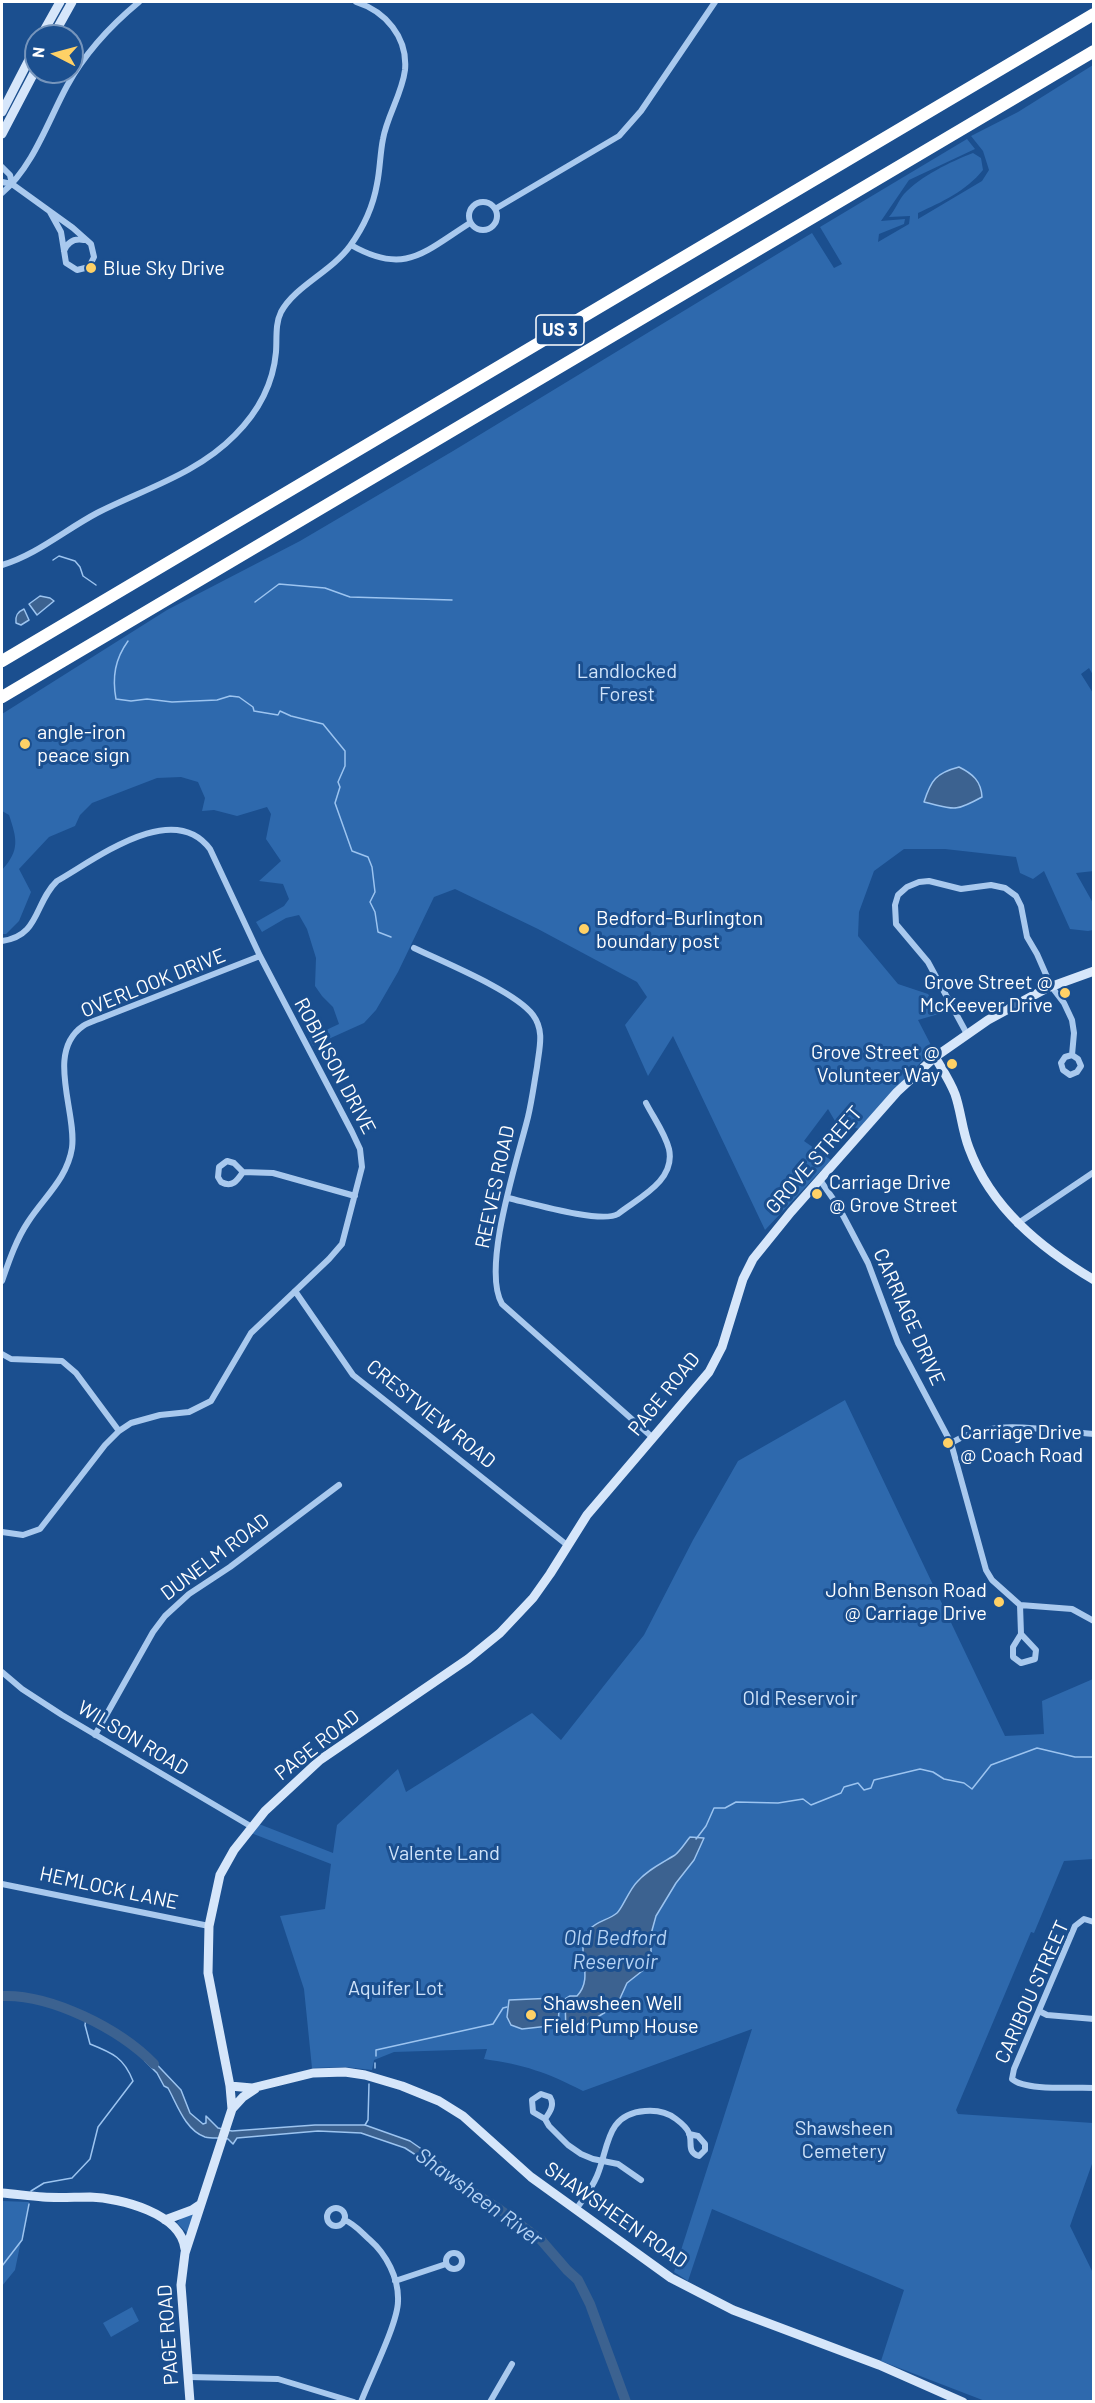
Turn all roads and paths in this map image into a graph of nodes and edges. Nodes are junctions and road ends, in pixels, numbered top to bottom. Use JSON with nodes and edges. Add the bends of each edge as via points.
{"nodes":[{"id":1,"x":60,"y":2,"type":"edge"},
{"id":2,"x":72,"y":2,"type":"edge"},
{"id":3,"x":139,"y":2,"type":"edge"},
{"id":4,"x":356,"y":2,"type":"edge"},
{"id":5,"x":715,"y":2,"type":"edge"},
{"id":6,"x":1094,"y":14,"type":"edge"},
{"id":7,"x":48,"y":24,"type":"edge"},
{"id":8,"x":60,"y":24,"type":"edge"},
{"id":9,"x":1094,"y":51,"type":"edge"},
{"id":10,"x":24,"y":69,"type":"edge"},
{"id":11,"x":28,"y":84,"type":"edge"},
{"id":12,"x":2,"y":111,"type":"edge"},
{"id":13,"x":2,"y":134,"type":"edge"},
{"id":14,"x":2,"y":167,"type":"edge"},
{"id":15,"x":2,"y":182,"type":"edge"},
{"id":16,"x":12,"y":184,"type":"junction"},
{"id":17,"x":2,"y":193,"type":"edge"},
{"id":18,"x":495,"y":208,"type":"junction"},
{"id":19,"x":50,"y":212,"type":"junction"},
{"id":20,"x":470,"y":223,"type":"junction"},
{"id":21,"x":91,"y":244,"type":"junction"},
{"id":22,"x":351,"y":245,"type":"junction"},
{"id":23,"x":64,"y":254,"type":"junction"},
{"id":24,"x":2,"y":565,"type":"edge"},
{"id":25,"x":2,"y":661,"type":"edge"},
{"id":26,"x":2,"y":697,"type":"edge"},
{"id":27,"x":2,"y":941,"type":"edge"},
{"id":28,"x":414,"y":948,"type":"dead end"},
{"id":29,"x":260,"y":956,"type":"junction"},
{"id":30,"x":1094,"y":971,"type":"edge"},
{"id":31,"x":1051,"y":986,"type":"junction"},
{"id":32,"x":967,"y":1034,"type":"junction"},
{"id":33,"x":1072,"y":1055,"type":"dead end"},
{"id":34,"x":935,"y":1057,"type":"junction"},
{"id":35,"x":646,"y":1103,"type":"dead end"},
{"id":36,"x":243,"y":1172,"type":"dead end"},
{"id":37,"x":1094,"y":1172,"type":"edge"},
{"id":38,"x":820,"y":1180,"type":"junction"},
{"id":39,"x":355,"y":1196,"type":"junction"},
{"id":40,"x":508,"y":1198,"type":"junction"},
{"id":41,"x":1017,"y":1224,"type":"junction"},
{"id":42,"x":770,"y":1238,"type":"joint"},
{"id":43,"x":1094,"y":1280,"type":"edge"},
{"id":44,"x":2,"y":1281,"type":"edge"},
{"id":45,"x":295,"y":1291,"type":"junction"},
{"id":46,"x":2,"y":1354,"type":"edge"},
{"id":47,"x":118,"y":1431,"type":"junction"},
{"id":48,"x":1094,"y":1434,"type":"edge"},
{"id":49,"x":652,"y":1437,"type":"junction"},
{"id":50,"x":951,"y":1443,"type":"junction"},
{"id":51,"x":339,"y":1485,"type":"dead end"},
{"id":52,"x":2,"y":1533,"type":"edge"},
{"id":53,"x":567,"y":1545,"type":"junction"},
{"id":54,"x":1020,"y":1605,"type":"junction"},
{"id":55,"x":1094,"y":1621,"type":"edge"},
{"id":56,"x":1021,"y":1634,"type":"junction"},
{"id":57,"x":2,"y":1672,"type":"edge"},
{"id":58,"x":94,"y":1735,"type":"junction"},
{"id":59,"x":252,"y":1827,"type":"junction"},
{"id":60,"x":2,"y":1884,"type":"edge"},
{"id":61,"x":1094,"y":1922,"type":"edge"},
{"id":62,"x":209,"y":1926,"type":"junction"},
{"id":63,"x":1039,"y":2012,"type":"junction"},
{"id":64,"x":1094,"y":2019,"type":"edge"},
{"id":65,"x":230,"y":2086,"type":"junction"},
{"id":66,"x":258,"y":2087,"type":"junction"},
{"id":67,"x":1094,"y":2088,"type":"edge"},
{"id":68,"x":232,"y":2109,"type":"junction"},
{"id":69,"x":545,"y":2119,"type":"dead end"},
{"id":70,"x":689,"y":2134,"type":"dead end"},
{"id":71,"x":601,"y":2160,"type":"junction"},
{"id":72,"x":641,"y":2180,"type":"dead end"},
{"id":73,"x":2,"y":2193,"type":"edge"},
{"id":74,"x":201,"y":2204,"type":"junction"},
{"id":75,"x":578,"y":2208,"type":"junction"},
{"id":76,"x":165,"y":2220,"type":"junction"},
{"id":77,"x":344,"y":2220,"type":"dead end"},
{"id":78,"x":185,"y":2253,"type":"junction"},
{"id":79,"x":446,"y":2264,"type":"dead end"},
{"id":80,"x":395,"y":2281,"type":"junction"},
{"id":81,"x":512,"y":2364,"type":"dead end"},
{"id":82,"x":189,"y":2377,"type":"junction"},
{"id":83,"x":961,"y":2401,"type":"edge"},
{"id":84,"x":190,"y":2402,"type":"edge"},
{"id":85,"x":354,"y":2402,"type":"edge"},
{"id":86,"x":361,"y":2402,"type":"edge"},
{"id":87,"x":490,"y":2402,"type":"edge"}],
"edges":[{"from":1,"to":7,"type":"main road"},
{"from":2,"to":8,"type":"main road"},
{"from":3,"to":16,"type":"street","via":[[87,54]]},
{"from":4,"to":22,"type":"street","via":[[375,10],[391,24],[402,47],[405,69],[385,129],[370,210]]},
{"from":5,"to":18,"type":"street","via":[[620,136]]},
{"from":6,"to":25,"type":"highway","number":"US 3"},
{"from":9,"to":26,"type":"highway","number":"US 3"},
{"from":10,"to":12,"type":"main road"},
{"from":11,"to":13,"type":"main road"},
{"from":14,"to":16,"type":"street"},
{"from":15,"to":16,"type":"street"},
{"from":16,"to":17,"type":"street"},
{"from":16,"to":19,"type":"street"},
{"from":18,"to":20,"type":"street","via":[[488,202],[475,203],[469,212]]},
{"from":18,"to":20,"type":"street","via":[[497,219],[492,227],[481,230]]},
{"from":19,"to":21,"type":"street"},
{"from":19,"to":23,"type":"street","via":[[61,232]]},
{"from":20,"to":22,"type":"street","via":[[421,254],[404,260],[378,259]]},
{"from":21,"to":23,"type":"street","via":[[74,240]]},
{"from":21,"to":23,"type":"street","via":[[93,261],[83,270],[70,267]]},
{"from":22,"to":24,"type":"street","via":[[285,304],[277,324],[269,387],[250,419],[232,438],[167,483],[97,513],[32,553]]},
{"from":27,"to":29,"type":"street","name":"ROBINSON DRIVE","via":[[32,925],[44,896],[57,881],[126,840],[177,830],[197,835],[210,849]]},
{"from":28,"to":40,"type":"street","name":"REEVES ROAD","via":[[518,1000],[539,1024],[541,1038],[532,1095]]},
{"from":29,"to":39,"type":"street","name":"ROBINSON DRIVE","via":[[360,1149],[362,1167]]},
{"from":29,"to":44,"type":"street","name":"OVERLOOK DRIVE","via":[[104,1017],[76,1032],[63,1068],[73,1132],[68,1166],[27,1223]]},
{"from":30,"to":31,"type":"main road","name":"GROVE STREET"},
{"from":31,"to":32,"type":"main road","name":"GROVE STREET"},
{"from":31,"to":32,"type":"street","via":[[1027,938],[1021,906],[1005,888],[991,885],[962,889],[929,881],[907,887],[898,895],[895,905],[896,924],[928,962]]},
{"from":31,"to":33,"type":"street","via":[[1072,1020]]},
{"from":32,"to":34,"type":"main road","name":"GROVE STREET"},
{"from":34,"to":38,"type":"main road","name":"GROVE STREET","via":[[897,1092]]},
{"from":34,"to":41,"type":"main road","via":[[954,1090],[976,1164]]},
{"from":35,"to":40,"type":"street","via":[[668,1147],[668,1171],[661,1181],[618,1214],[612,1218],[596,1217]]},
{"from":36,"to":39,"type":"street","via":[[273,1173]]},
{"from":37,"to":41,"type":"street"},
{"from":38,"to":42,"type":"main road","name":"GROVE STREET"},
{"from":38,"to":50,"type":"street","name":"CARRIAGE DRIVE","via":[[868,1263],[898,1343]]},
{"from":39,"to":45,"type":"street","name":"ROBINSON DRIVE","via":[[342,1244]]},
{"from":40,"to":49,"type":"street","name":"REEVES ROAD","via":[[495,1271],[501,1302]]},
{"from":41,"to":43,"type":"main road"},
{"from":42,"to":49,"type":"main road","name":"PAGE ROAD","via":[[747,1270],[727,1336],[709,1372]]},
{"from":45,"to":47,"type":"street","name":"ROBINSON DRIVE","via":[[251,1333],[211,1401],[189,1412],[141,1420]]},
{"from":45,"to":53,"type":"street","name":"CRESTVIEW ROAD","via":[[353,1375]]},
{"from":46,"to":47,"type":"street","via":[[11,1359],[62,1361],[76,1373]]},
{"from":47,"to":52,"type":"street","name":"ROBINSON DRIVE","via":[[40,1529],[23,1535]]},
{"from":48,"to":50,"type":"street","via":[[1035,1426],[1005,1427],[962,1436]]},
{"from":49,"to":53,"type":"main road","name":"PAGE ROAD"},
{"from":50,"to":54,"type":"street","name":"CARRIAGE DRIVE","via":[[982,1561],[992,1580]]},
{"from":51,"to":58,"type":"street","name":"DUNELM ROAD","via":[[189,1594],[165,1616]]},
{"from":53,"to":59,"type":"main road","name":"PAGE ROAD","via":[[533,1598],[500,1633],[320,1760]]},
{"from":54,"to":55,"type":"street","via":[[1072,1609]]},
{"from":54,"to":56,"type":"street"},
{"from":56,"to":56,"type":"street","via":[[1036,1650],[1035,1659],[1030,1662],[1021,1663],[1013,1657],[1013,1647]]},
{"from":57,"to":58,"type":"street","name":"WILSON ROAD"},
{"from":58,"to":59,"type":"street","name":"WILSON ROAD"},
{"from":59,"to":62,"type":"main road","name":"PAGE ROAD","via":[[222,1869]]},
{"from":60,"to":62,"type":"street","name":"HEMLOCK LANE"},
{"from":61,"to":63,"type":"street","name":"CARIBOU STREET","via":[[1084,1919],[1076,1926]]},
{"from":62,"to":65,"type":"main road","name":"PAGE ROAD","via":[[208,1973]]},
{"from":63,"to":64,"type":"street"},
{"from":63,"to":67,"type":"street","name":"CARIBOU STREET","via":[[1012,2079],[1032,2085]]},
{"from":65,"to":66,"type":"main road","name":"SHAWSHEEN ROAD"},
{"from":65,"to":68,"type":"main road","name":"PAGE ROAD"},
{"from":66,"to":68,"type":"main road","name":"SHAWSHEEN ROAD"},
{"from":66,"to":75,"type":"main road","name":"SHAWSHEEN ROAD","via":[[313,2073],[345,2072],[402,2086],[452,2107],[531,2177]]},
{"from":68,"to":74,"type":"main road","name":"PAGE ROAD"},
{"from":69,"to":71,"type":"street","via":[[568,2145],[587,2157]]},
{"from":70,"to":71,"type":"street","via":[[666,2114],[655,2110],[638,2112],[616,2124]]},
{"from":71,"to":72,"type":"street","via":[[618,2164]]},
{"from":71,"to":75,"type":"street"},
{"from":73,"to":76,"type":"main road","via":[[112,2200]]},
{"from":74,"to":76,"type":"main road"},
{"from":74,"to":78,"type":"main road","name":"PAGE ROAD"},
{"from":75,"to":83,"type":"main road","name":"SHAWSHEEN ROAD","via":[[671,2278],[710,2299]]},
{"from":76,"to":78,"type":"main road","via":[[180,2234]]},
{"from":77,"to":80,"type":"street","via":[[382,2250]]},
{"from":78,"to":82,"type":"main road","name":"PAGE ROAD","via":[[181,2285]]},
{"from":79,"to":80,"type":"street"},
{"from":80,"to":86,"type":"street","via":[[396,2316]]},
{"from":81,"to":87,"type":"street"},
{"from":82,"to":84,"type":"main road","name":"PAGE ROAD"},
{"from":82,"to":85,"type":"street","via":[[278,2379]]}]}
